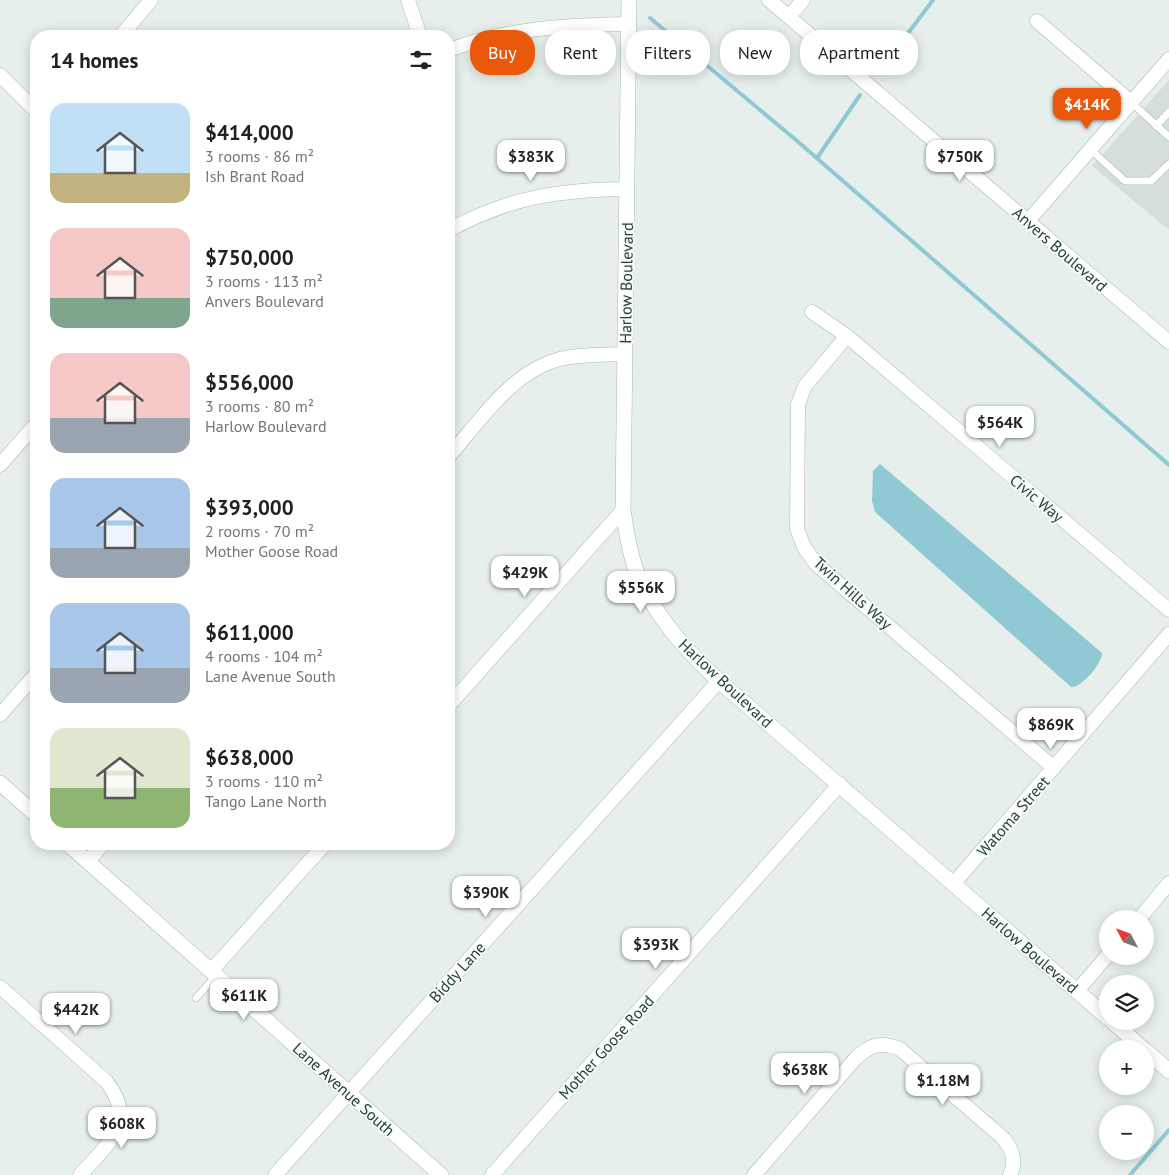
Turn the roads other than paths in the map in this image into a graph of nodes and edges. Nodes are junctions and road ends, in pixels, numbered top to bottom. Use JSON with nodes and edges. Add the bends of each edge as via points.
{"nodes":[{"id":1,"x":151,"y":0,"type":"edge"},
{"id":2,"x":408,"y":0,"type":"edge"},
{"id":3,"x":629,"y":0,"type":"edge"},
{"id":4,"x":769,"y":0,"type":"edge"},
{"id":5,"x":803,"y":0,"type":"edge"},
{"id":6,"x":789,"y":17,"type":"junction"},
{"id":7,"x":1037,"y":21,"type":"dead end"},
{"id":8,"x":629,"y":24,"type":"junction"},
{"id":9,"x":126,"y":30,"type":"edge"},
{"id":10,"x":418,"y":30,"type":"edge"},
{"id":11,"x":455,"y":48,"type":"edge"},
{"id":12,"x":1169,"y":59,"type":"edge"},
{"id":13,"x":0,"y":75,"type":"edge"},
{"id":14,"x":1131,"y":102,"type":"junction"},
{"id":15,"x":30,"y":105,"type":"edge"},
{"id":16,"x":1169,"y":112,"type":"edge"},
{"id":17,"x":1156,"y":126,"type":"junction"},
{"id":18,"x":1169,"y":137,"type":"edge"},
{"id":19,"x":1090,"y":149,"type":"junction"},
{"id":20,"x":1169,"y":164,"type":"edge"},
{"id":21,"x":627,"y":189,"type":"junction"},
{"id":22,"x":1028,"y":221,"type":"junction"},
{"id":23,"x":455,"y":227,"type":"edge"},
{"id":24,"x":812,"y":312,"type":"dead end"},
{"id":25,"x":847,"y":336,"type":"junction"},
{"id":26,"x":1169,"y":342,"type":"edge"},
{"id":27,"x":624,"y":354,"type":"junction"},
{"id":28,"x":30,"y":431,"type":"edge"},
{"id":29,"x":455,"y":449,"type":"edge"},
{"id":30,"x":0,"y":465,"type":"edge"},
{"id":31,"x":623,"y":510,"type":"junction"},
{"id":32,"x":1169,"y":610,"type":"edge"},
{"id":33,"x":1169,"y":634,"type":"edge"},
{"id":34,"x":30,"y":681,"type":"edge"},
{"id":35,"x":720,"y":681,"type":"junction"},
{"id":36,"x":455,"y":698,"type":"edge"},
{"id":37,"x":0,"y":715,"type":"edge"},
{"id":38,"x":1054,"y":768,"type":"junction"},
{"id":39,"x":0,"y":783,"type":"edge"},
{"id":40,"x":840,"y":784,"type":"junction"},
{"id":41,"x":30,"y":810,"type":"edge"},
{"id":42,"x":75,"y":850,"type":"edge"},
{"id":43,"x":98,"y":850,"type":"edge"},
{"id":44,"x":320,"y":850,"type":"edge"},
{"id":45,"x":88,"y":861,"type":"junction"},
{"id":46,"x":1169,"y":883,"type":"edge"},
{"id":47,"x":954,"y":884,"type":"junction"},
{"id":48,"x":1146,"y":910,"type":"edge"},
{"id":49,"x":1099,"y":965,"type":"edge"},
{"id":50,"x":214,"y":973,"type":"junction"},
{"id":51,"x":0,"y":987,"type":"edge"},
{"id":52,"x":1077,"y":991,"type":"junction"},
{"id":53,"x":196,"y":998,"type":"dead end"},
{"id":54,"x":1099,"y":1010,"type":"edge"},
{"id":55,"x":1122,"y":1030,"type":"edge"},
{"id":56,"x":1133,"y":1040,"type":"edge"},
{"id":57,"x":1154,"y":1058,"type":"edge"},
{"id":58,"x":1169,"y":1071,"type":"edge"},
{"id":59,"x":348,"y":1093,"type":"junction"},
{"id":60,"x":80,"y":1175,"type":"edge"},
{"id":61,"x":275,"y":1175,"type":"edge"},
{"id":62,"x":441,"y":1175,"type":"edge"},
{"id":63,"x":492,"y":1175,"type":"edge"},
{"id":64,"x":754,"y":1175,"type":"edge"},
{"id":65,"x":1010,"y":1175,"type":"edge"}],
"edges":[{"from":1,"to":9,"type":"street"},
{"from":2,"to":10,"type":"street"},
{"from":3,"to":8,"type":"street","name":"Harlow Boulevard"},
{"from":4,"to":6,"type":"street","name":"Anvers Boulevard"},
{"from":5,"to":6,"type":"street"},
{"from":6,"to":22,"type":"street","name":"Anvers Boulevard"},
{"from":7,"to":14,"type":"street"},
{"from":8,"to":11,"type":"street","via":[[520,30]]},
{"from":8,"to":21,"type":"street","name":"Harlow Boulevard"},
{"from":12,"to":14,"type":"street"},
{"from":13,"to":15,"type":"street"},
{"from":14,"to":17,"type":"lane"},
{"from":14,"to":19,"type":"street"},
{"from":16,"to":17,"type":"lane"},
{"from":17,"to":18,"type":"lane"},
{"from":19,"to":20,"type":"lane","via":[[1125,181],[1151,181]]},
{"from":19,"to":22,"type":"street"},
{"from":21,"to":23,"type":"street","via":[[582,189],[540,194],[504,204]]},
{"from":21,"to":27,"type":"street","name":"Harlow Boulevard"},
{"from":22,"to":26,"type":"street","name":"Anvers Boulevard"},
{"from":24,"to":25,"type":"street","name":"Civic Way"},
{"from":25,"to":32,"type":"street","name":"Civic Way"},
{"from":25,"to":38,"type":"street","name":"Twin Hills Way","via":[[805,386],[798,404],[797,528],[804,547],[816,564]]},
{"from":27,"to":29,"type":"street","via":[[576,356],[542,366],[513,386]]},
{"from":27,"to":31,"type":"street","name":"Harlow Boulevard"},
{"from":28,"to":30,"type":"street"},
{"from":31,"to":35,"type":"street","name":"Harlow Boulevard","via":[[636,570],[648,597],[685,648]]},
{"from":31,"to":36,"type":"street"},
{"from":33,"to":38,"type":"street","name":"Watoma Street"},
{"from":34,"to":37,"type":"street"},
{"from":35,"to":40,"type":"street","name":"Harlow Boulevard"},
{"from":35,"to":59,"type":"street","name":"Biddy Lane"},
{"from":38,"to":47,"type":"street","name":"Watoma Street"},
{"from":39,"to":41,"type":"street"},
{"from":40,"to":47,"type":"street","name":"Harlow Boulevard"},
{"from":40,"to":63,"type":"street","name":"Mother Goose Road"},
{"from":42,"to":45,"type":"street","name":"Lane Avenue South"},
{"from":43,"to":45,"type":"street"},
{"from":44,"to":50,"type":"street"},
{"from":45,"to":50,"type":"street","name":"Lane Avenue South"},
{"from":46,"to":48,"type":"street"},
{"from":47,"to":52,"type":"street","name":"Harlow Boulevard"},
{"from":49,"to":52,"type":"street"},
{"from":50,"to":53,"type":"lane"},
{"from":50,"to":59,"type":"street","name":"Lane Avenue South"},
{"from":51,"to":60,"type":"street","via":[[106,1081],[116,1094],[120,1104],[120,1122],[112,1140]]},
{"from":52,"to":54,"type":"street","name":"Harlow Boulevard"},
{"from":55,"to":56,"type":"street"},
{"from":57,"to":58,"type":"street"},
{"from":59,"to":61,"type":"street","name":"Biddy Lane"},
{"from":59,"to":62,"type":"street","name":"Lane Avenue South"},
{"from":64,"to":65,"type":"street","via":[[856,1058],[868,1048],[880,1044],[900,1049],[1003,1138],[1014,1159]]}]}
